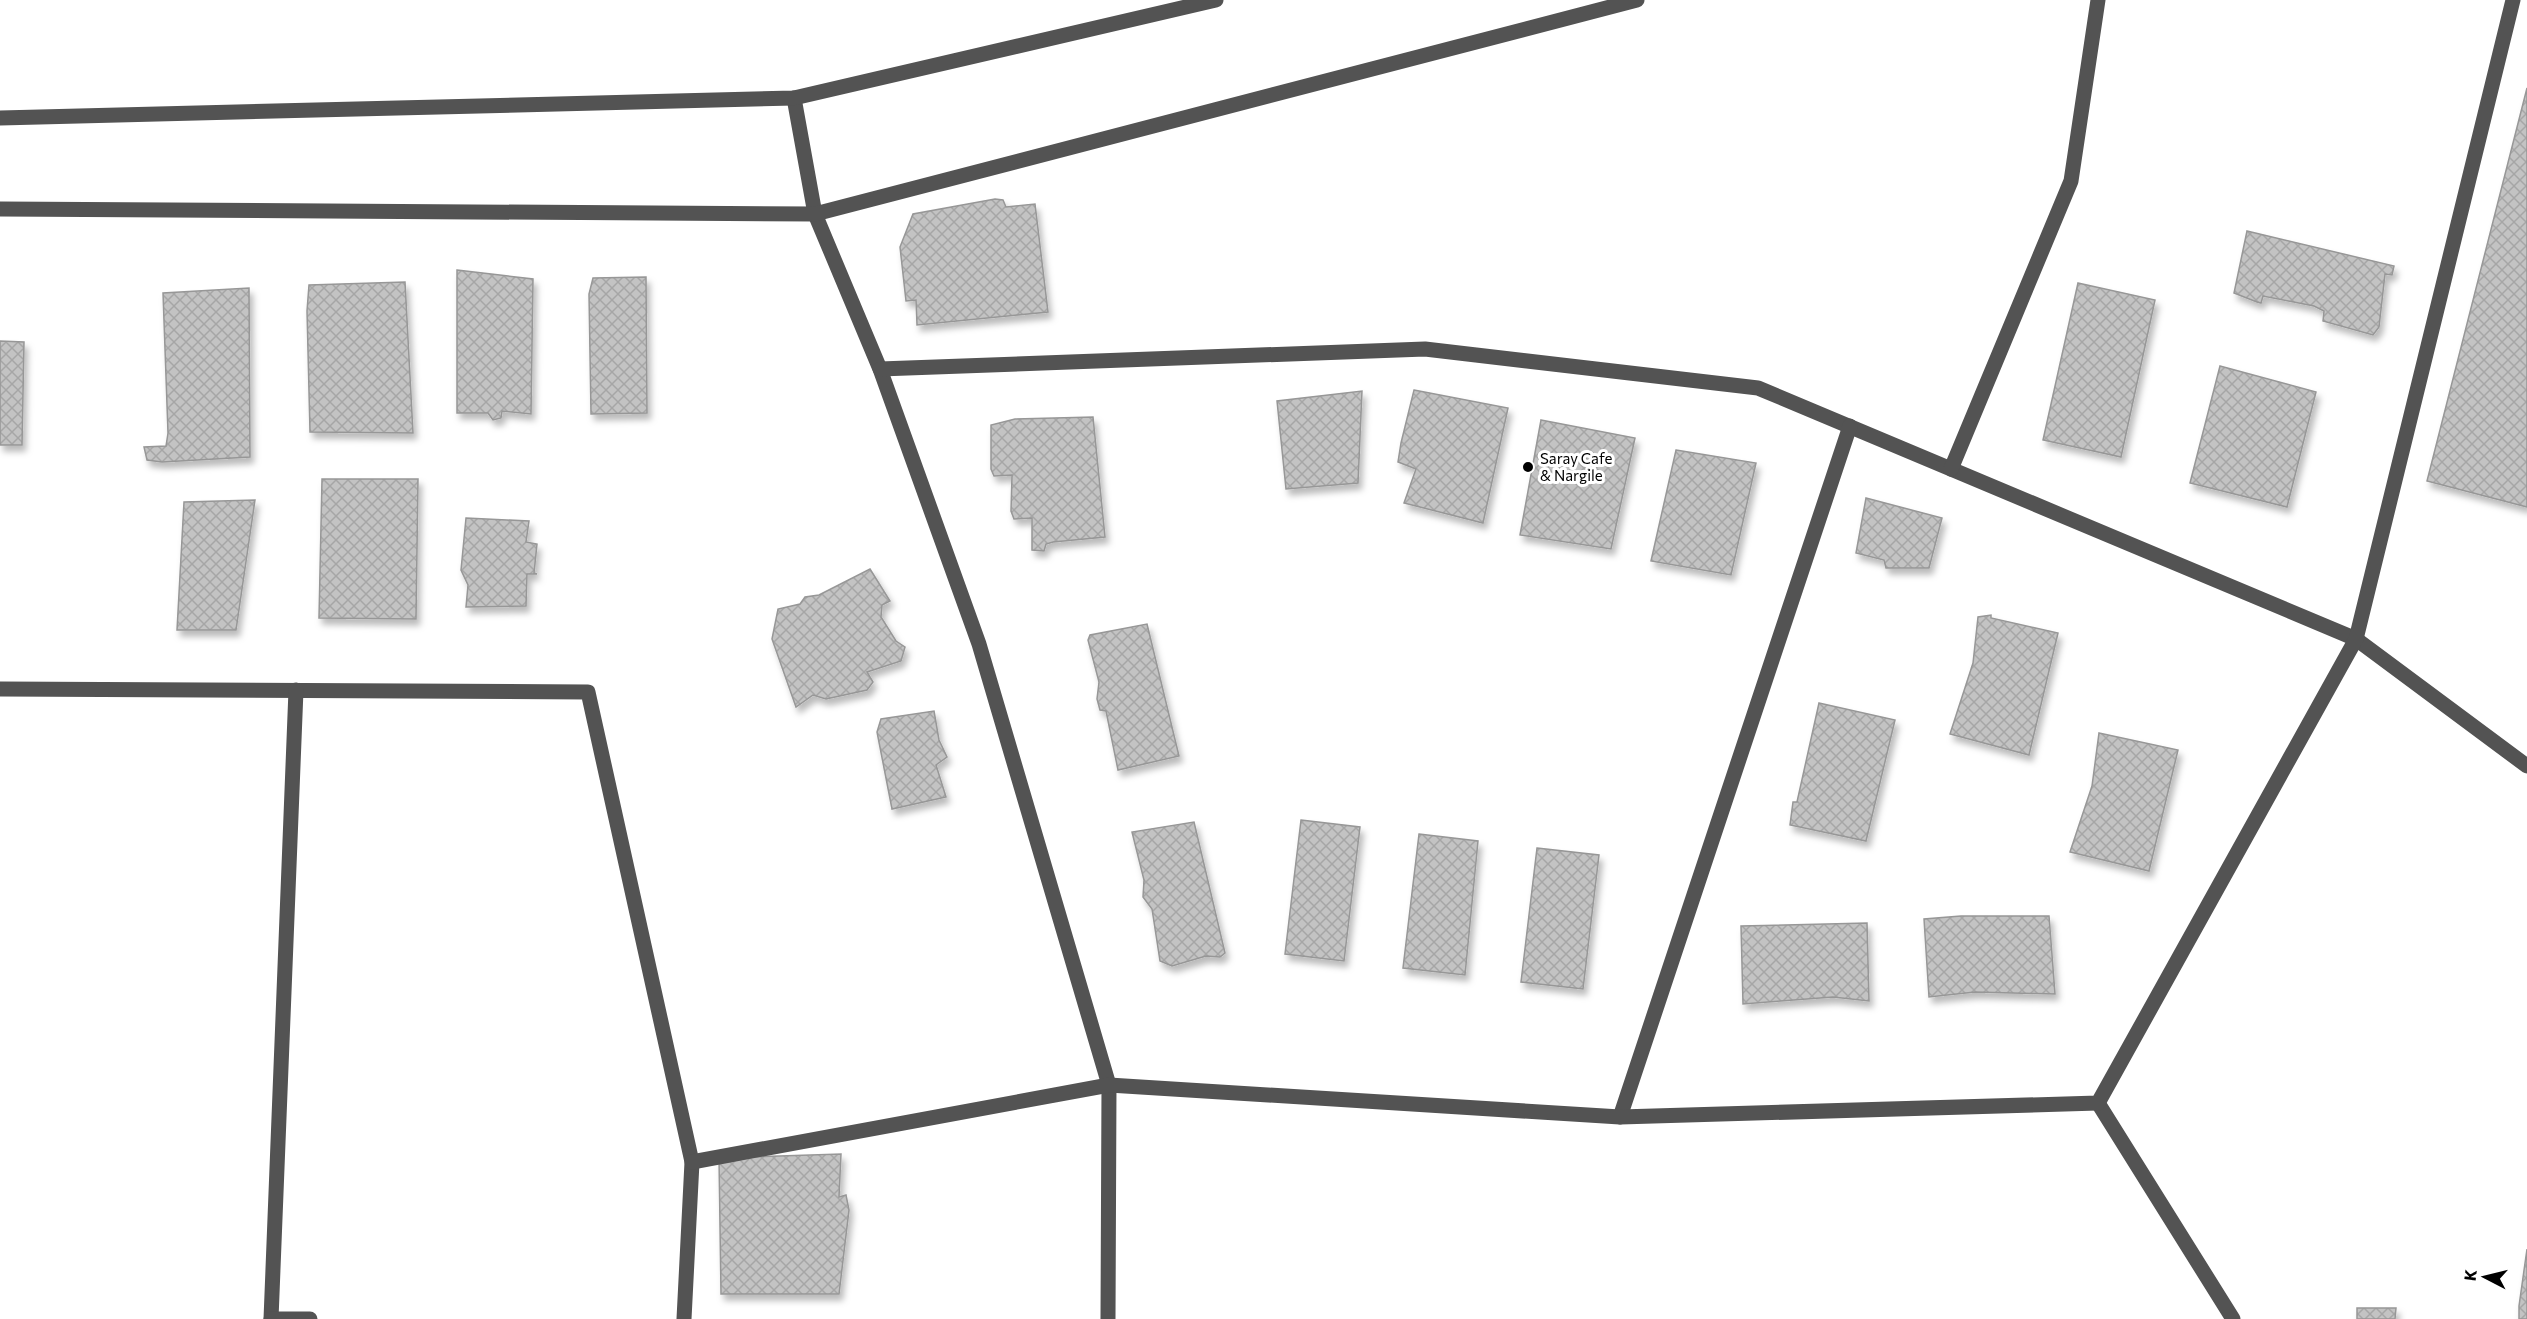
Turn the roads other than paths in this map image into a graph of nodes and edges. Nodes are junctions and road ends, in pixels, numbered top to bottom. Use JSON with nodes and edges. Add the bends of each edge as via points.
{"nodes":[{"id":1,"x":1216,"y":0,"type":"edge"},
{"id":2,"x":1637,"y":0,"type":"edge"},
{"id":3,"x":2098,"y":0,"type":"edge"},
{"id":4,"x":2513,"y":0,"type":"edge"},
{"id":5,"x":794,"y":98,"type":"junction"},
{"id":6,"x":0,"y":118,"type":"edge"},
{"id":7,"x":0,"y":208,"type":"edge"},
{"id":8,"x":815,"y":214,"type":"junction"},
{"id":9,"x":879,"y":369,"type":"junction"},
{"id":10,"x":1850,"y":426,"type":"junction"},
{"id":11,"x":1951,"y":469,"type":"junction"},
{"id":12,"x":2356,"y":639,"type":"junction"},
{"id":13,"x":0,"y":689,"type":"edge"},
{"id":14,"x":296,"y":690,"type":"junction"},
{"id":15,"x":2527,"y":766,"type":"edge"},
{"id":16,"x":1109,"y":1085,"type":"junction"},
{"id":17,"x":2098,"y":1103,"type":"junction"},
{"id":18,"x":1620,"y":1117,"type":"junction"},
{"id":19,"x":692,"y":1161,"type":"junction"},
{"id":20,"x":271,"y":1319,"type":"edge"},
{"id":21,"x":310,"y":1319,"type":"edge"},
{"id":22,"x":684,"y":1319,"type":"edge"},
{"id":23,"x":1108,"y":1319,"type":"edge"},
{"id":24,"x":2233,"y":1319,"type":"edge"}],
"edges":[{"from":1,"to":5,"type":"street"},
{"from":2,"to":8,"type":"street"},
{"from":3,"to":11,"type":"street","via":[[2071,181]]},
{"from":4,"to":12,"type":"street"},
{"from":5,"to":6,"type":"street"},
{"from":5,"to":8,"type":"street"},
{"from":7,"to":8,"type":"street"},
{"from":8,"to":9,"type":"street"},
{"from":9,"to":10,"type":"street","via":[[1425,349],[1758,388]]},
{"from":9,"to":16,"type":"street","via":[[979,644]]},
{"from":10,"to":11,"type":"street"},
{"from":10,"to":18,"type":"street"},
{"from":11,"to":12,"type":"street"},
{"from":12,"to":15,"type":"street"},
{"from":12,"to":17,"type":"street"},
{"from":13,"to":14,"type":"street"},
{"from":14,"to":19,"type":"street","via":[[588,692]]},
{"from":14,"to":20,"type":"street"},
{"from":16,"to":18,"type":"street"},
{"from":16,"to":19,"type":"street"},
{"from":16,"to":23,"type":"street"},
{"from":17,"to":18,"type":"street"},
{"from":17,"to":24,"type":"street"},
{"from":19,"to":22,"type":"street"},
{"from":20,"to":21,"type":"street"}]}
